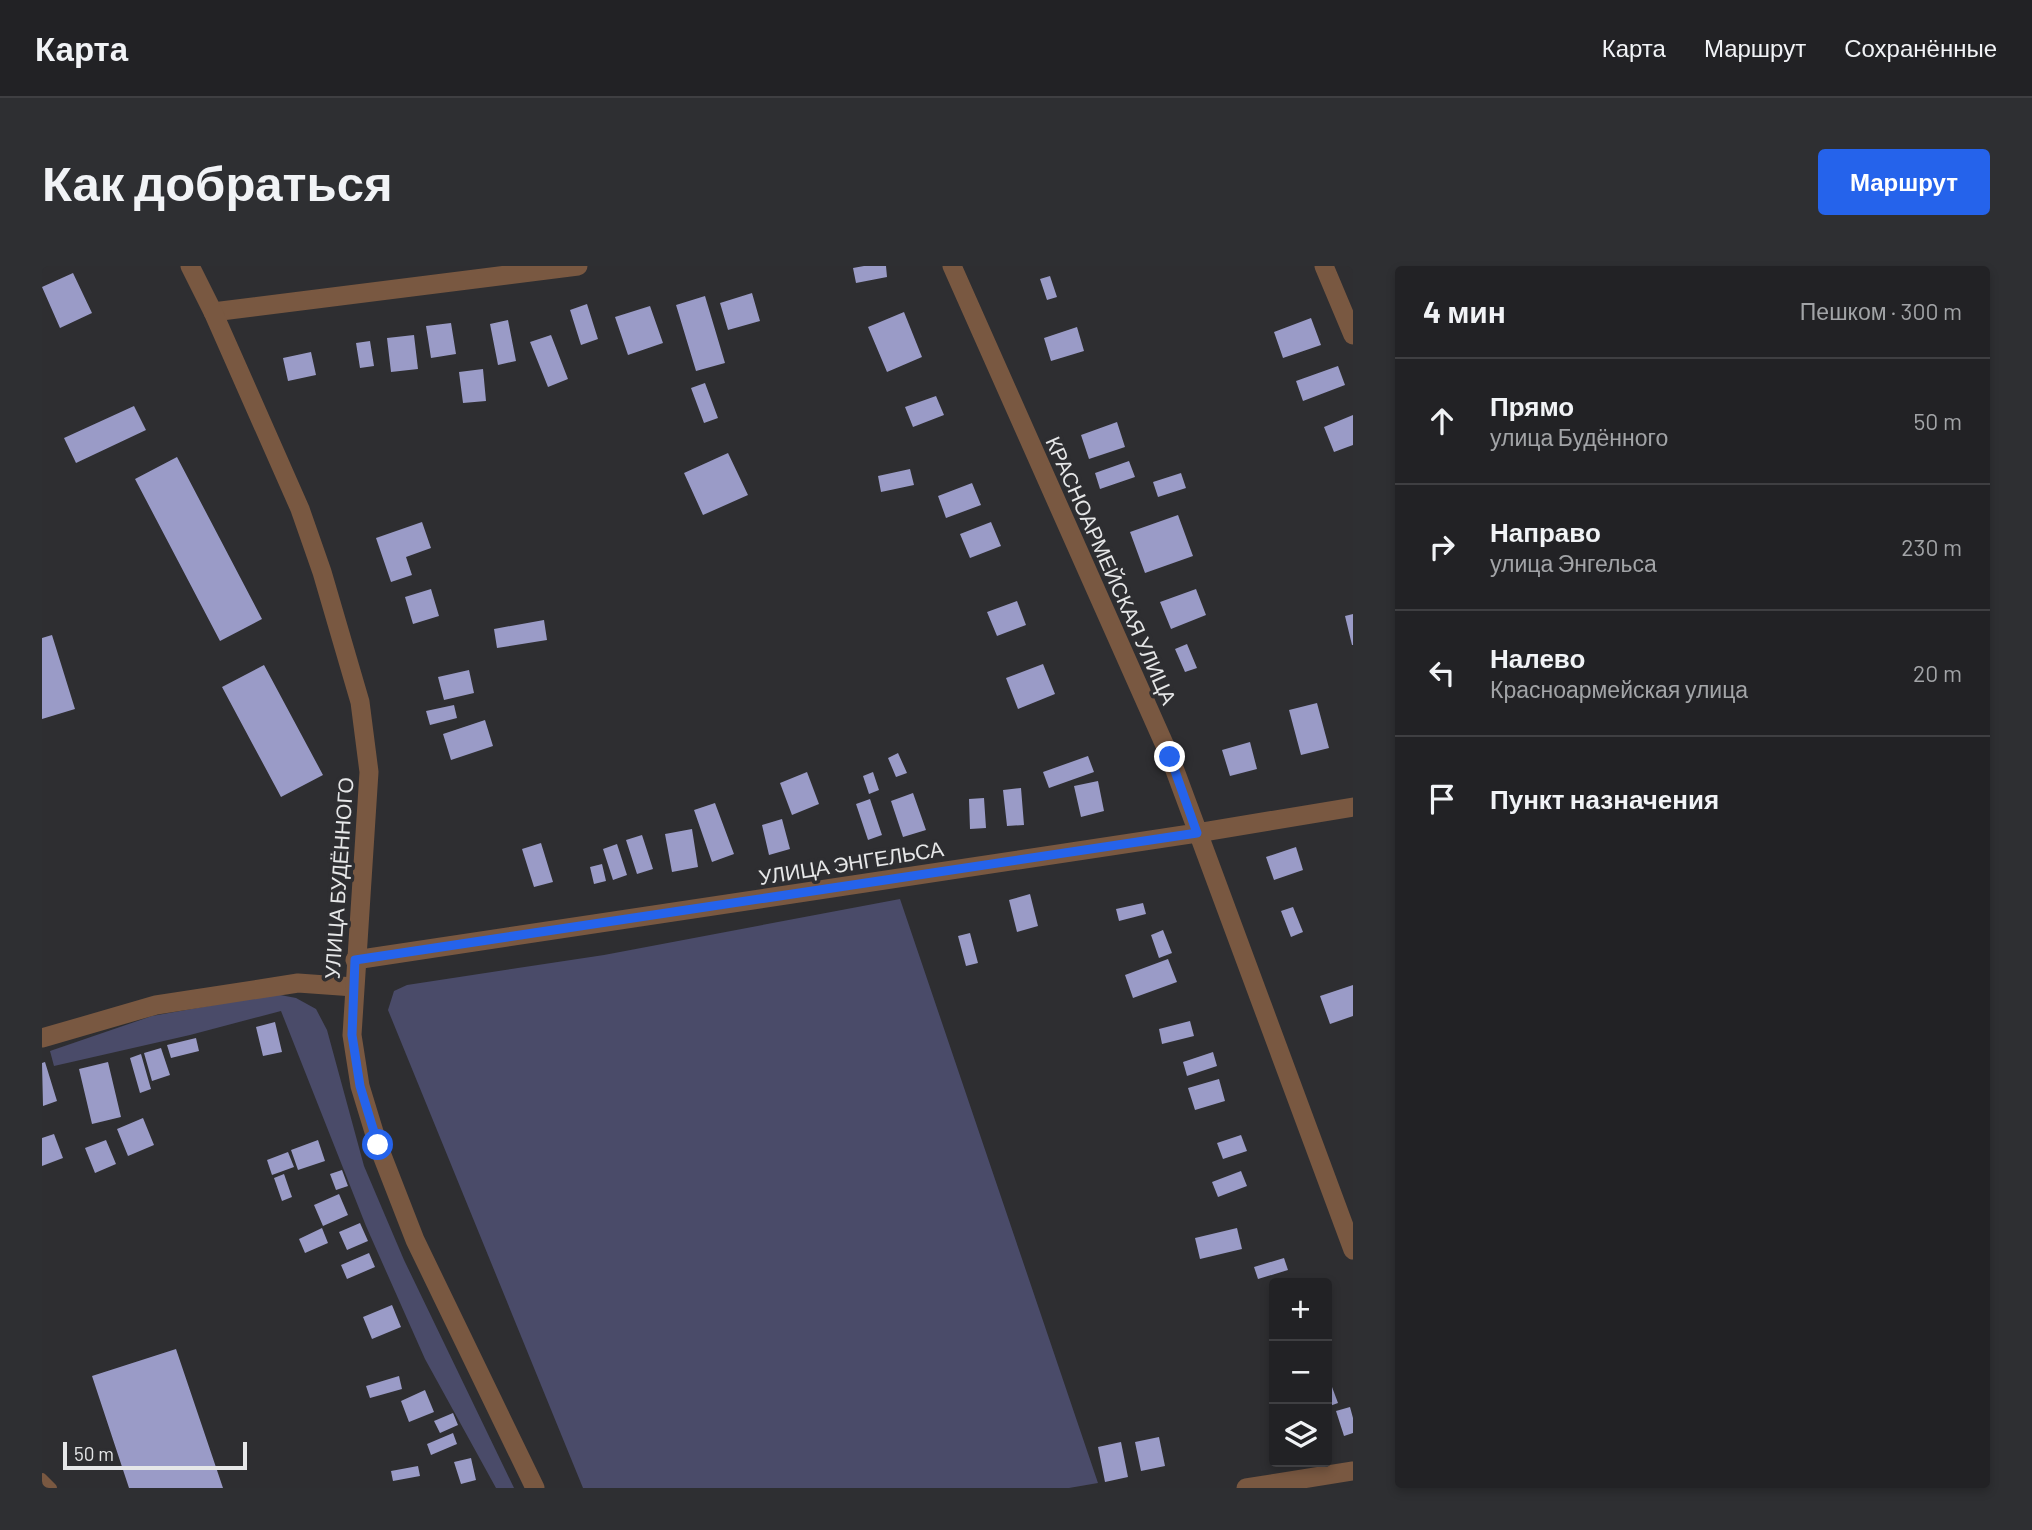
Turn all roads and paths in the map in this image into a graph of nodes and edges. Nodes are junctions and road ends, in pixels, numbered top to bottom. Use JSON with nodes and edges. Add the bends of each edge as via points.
{"nodes":[{"id":1,"x":190,"y":266,"type":"edge"},
{"id":2,"x":578,"y":266,"type":"edge"},
{"id":3,"x":952,"y":266,"type":"edge"},
{"id":4,"x":1324,"y":266,"type":"edge"},
{"id":5,"x":213,"y":312,"type":"junction"},
{"id":6,"x":1353,"y":335,"type":"edge"},
{"id":7,"x":1353,"y":807,"type":"edge"},
{"id":8,"x":1197,"y":833,"type":"junction"},
{"id":9,"x":355,"y":960,"type":"junction"},
{"id":10,"x":354,"y":987,"type":"junction"},
{"id":11,"x":42,"y":1038,"type":"edge"},
{"id":12,"x":1353,"y":1250,"type":"edge"},
{"id":13,"x":1353,"y":1471,"type":"edge"},
{"id":14,"x":42,"y":1478,"type":"edge"},
{"id":15,"x":52,"y":1488,"type":"edge"},
{"id":16,"x":535,"y":1488,"type":"edge"},
{"id":17,"x":1246,"y":1488,"type":"edge"}],
"edges":[{"from":1,"to":5,"type":"street","name":"УЛИЦА БУДЁННОГО"},
{"from":2,"to":5,"type":"street"},
{"from":3,"to":8,"type":"street","name":"КРАСНОАРМЕЙСКАЯ УЛИЦА","via":[[1170,757]]},
{"from":4,"to":6,"type":"street"},
{"from":5,"to":9,"type":"street","name":"УЛИЦА БУДЁННОГО","via":[[300,509],[360,702],[369,772]]},
{"from":7,"to":8,"type":"street","name":"УЛИЦА ЭНГЕЛЬСА"},
{"from":8,"to":9,"type":"street","name":"УЛИЦА ЭНГЕЛЬСА"},
{"from":8,"to":12,"type":"street","name":"КРАСНОАРМЕЙСКАЯ УЛИЦА"},
{"from":9,"to":10,"type":"street","name":"УЛИЦА БУДЁННОГО"},
{"from":10,"to":11,"type":"street","via":[[298,983],[156,1005]]},
{"from":10,"to":16,"type":"street","name":"УЛИЦА БУДЁННОГО","via":[[352,1035],[360,1086],[378,1145],[415,1240]]},
{"from":13,"to":17,"type":"street"},
{"from":14,"to":15,"type":"lane"}]}
